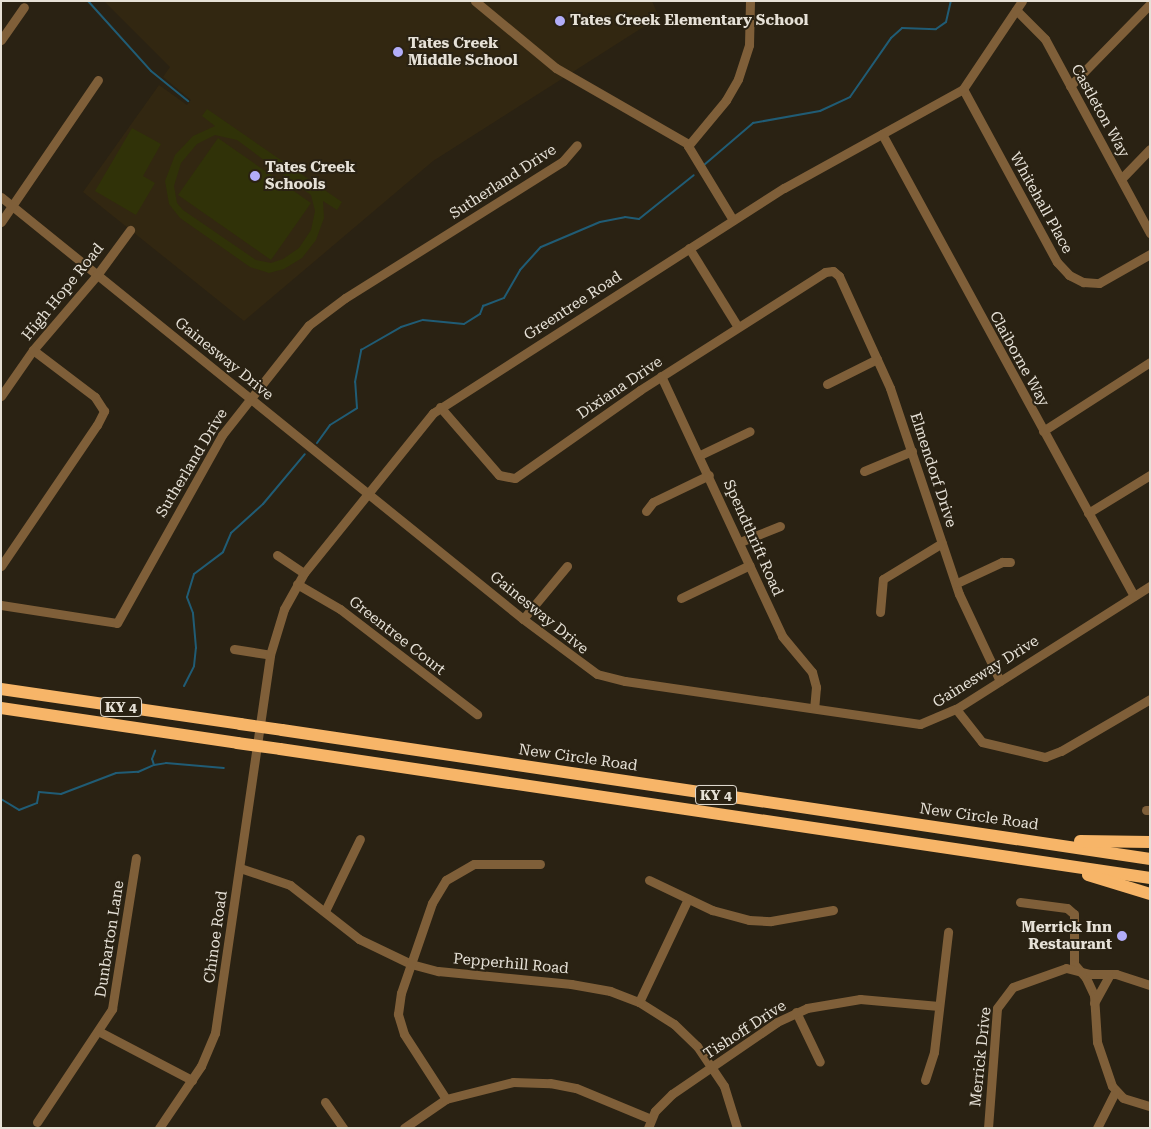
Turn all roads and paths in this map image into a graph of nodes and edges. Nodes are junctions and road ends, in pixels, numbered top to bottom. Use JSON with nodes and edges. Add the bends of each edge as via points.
{"nodes":[{"id":1,"x":475,"y":1,"type":"edge"},
{"id":2,"x":750,"y":1,"type":"edge"},
{"id":3,"x":1022,"y":1,"type":"edge"},
{"id":4,"x":1150,"y":4,"type":"edge"},
{"id":5,"x":24,"y":7,"type":"dead end"},
{"id":6,"x":1016,"y":10,"type":"junction"},
{"id":7,"x":1,"y":40,"type":"edge"},
{"id":8,"x":98,"y":80,"type":"dead end"},
{"id":9,"x":1070,"y":86,"type":"junction"},
{"id":10,"x":963,"y":89,"type":"junction"},
{"id":11,"x":882,"y":134,"type":"junction"},
{"id":12,"x":688,"y":144,"type":"junction"},
{"id":13,"x":577,"y":145,"type":"dead end"},
{"id":14,"x":1150,"y":149,"type":"edge"},
{"id":15,"x":1122,"y":178,"type":"junction"},
{"id":16,"x":1,"y":197,"type":"edge"},
{"id":17,"x":12,"y":206,"type":"junction"},
{"id":18,"x":733,"y":220,"type":"junction"},
{"id":19,"x":1,"y":222,"type":"edge"},
{"id":20,"x":130,"y":230,"type":"dead end"},
{"id":21,"x":1150,"y":233,"type":"edge"},
{"id":22,"x":689,"y":248,"type":"junction"},
{"id":23,"x":1150,"y":254,"type":"edge"},
{"id":24,"x":833,"y":271,"type":"joint"},
{"id":25,"x":97,"y":275,"type":"junction"},
{"id":26,"x":738,"y":326,"type":"junction"},
{"id":27,"x":33,"y":350,"type":"junction"},
{"id":28,"x":877,"y":359,"type":"junction"},
{"id":29,"x":1150,"y":362,"type":"edge"},
{"id":30,"x":661,"y":376,"type":"junction"},
{"id":31,"x":827,"y":384,"type":"dead end"},
{"id":32,"x":1,"y":396,"type":"edge"},
{"id":33,"x":250,"y":397,"type":"junction"},
{"id":34,"x":440,"y":407,"type":"junction"},
{"id":35,"x":750,"y":431,"type":"dead end"},
{"id":36,"x":1043,"y":431,"type":"junction"},
{"id":37,"x":912,"y":451,"type":"junction"},
{"id":38,"x":700,"y":455,"type":"junction"},
{"id":39,"x":864,"y":471,"type":"dead end"},
{"id":40,"x":1150,"y":474,"type":"edge"},
{"id":41,"x":709,"y":475,"type":"junction"},
{"id":42,"x":368,"y":493,"type":"junction"},
{"id":43,"x":646,"y":510,"type":"dead end"},
{"id":44,"x":1088,"y":513,"type":"junction"},
{"id":45,"x":780,"y":526,"type":"dead end"},
{"id":46,"x":740,"y":542,"type":"junction"},
{"id":47,"x":942,"y":543,"type":"junction"},
{"id":48,"x":277,"y":555,"type":"dead end"},
{"id":49,"x":1010,"y":562,"type":"dead end"},
{"id":50,"x":750,"y":564,"type":"junction"},
{"id":51,"x":1,"y":566,"type":"edge"},
{"id":52,"x":567,"y":566,"type":"dead end"},
{"id":53,"x":304,"y":573,"type":"junction"},
{"id":54,"x":297,"y":584,"type":"junction"},
{"id":55,"x":956,"y":584,"type":"junction"},
{"id":56,"x":1150,"y":586,"type":"edge"},
{"id":57,"x":1134,"y":596,"type":"junction"},
{"id":58,"x":681,"y":598,"type":"dead end"},
{"id":59,"x":1,"y":604,"type":"edge"},
{"id":60,"x":880,"y":612,"type":"dead end"},
{"id":61,"x":523,"y":620,"type":"junction"},
{"id":62,"x":234,"y":649,"type":"dead end"},
{"id":63,"x":270,"y":655,"type":"junction"},
{"id":64,"x":1000,"y":681,"type":"junction"},
{"id":65,"x":1,"y":689,"type":"edge"},
{"id":66,"x":1150,"y":699,"type":"edge"},
{"id":67,"x":1,"y":708,"type":"edge"},
{"id":68,"x":814,"y":708,"type":"junction"},
{"id":69,"x":956,"y":709,"type":"junction"},
{"id":70,"x":477,"y":714,"type":"dead end"},
{"id":71,"x":258,"y":736,"type":"joint"},
{"id":72,"x":907,"y":823,"type":"junction"},
{"id":73,"x":360,"y":839,"type":"dead end"},
{"id":74,"x":1150,"y":842,"type":"edge"},
{"id":75,"x":1003,"y":856,"type":"junction"},
{"id":76,"x":136,"y":858,"type":"dead end"},
{"id":77,"x":1150,"y":859,"type":"edge"},
{"id":78,"x":540,"y":864,"type":"dead end"},
{"id":79,"x":240,"y":868,"type":"junction"},
{"id":80,"x":1150,"y":878,"type":"edge"},
{"id":81,"x":649,"y":880,"type":"dead end"},
{"id":82,"x":1150,"y":894,"type":"edge"},
{"id":83,"x":688,"y":899,"type":"junction"},
{"id":84,"x":1020,"y":902,"type":"dead end"},
{"id":85,"x":833,"y":910,"type":"dead end"},
{"id":86,"x":325,"y":911,"type":"junction"},
{"id":87,"x":948,"y":932,"type":"dead end"},
{"id":88,"x":411,"y":964,"type":"junction"},
{"id":89,"x":1079,"y":972,"type":"junction"},
{"id":90,"x":1110,"y":974,"type":"junction"},
{"id":91,"x":1150,"y":985,"type":"edge"},
{"id":92,"x":639,"y":1002,"type":"junction"},
{"id":93,"x":1094,"y":1003,"type":"junction"},
{"id":94,"x":939,"y":1006,"type":"junction"},
{"id":95,"x":796,"y":1012,"type":"junction"},
{"id":96,"x":100,"y":1032,"type":"junction"},
{"id":97,"x":820,"y":1062,"type":"dead end"},
{"id":98,"x":714,"y":1067,"type":"junction"},
{"id":99,"x":192,"y":1080,"type":"junction"},
{"id":100,"x":924,"y":1080,"type":"dead end"},
{"id":101,"x":1115,"y":1092,"type":"junction"},
{"id":102,"x":446,"y":1099,"type":"junction"},
{"id":103,"x":325,"y":1102,"type":"dead end"},
{"id":104,"x":1150,"y":1106,"type":"edge"},
{"id":105,"x":37,"y":1122,"type":"dead end"},
{"id":106,"x":650,"y":1123,"type":"edge"},
{"id":107,"x":159,"y":1128,"type":"edge"},
{"id":108,"x":343,"y":1128,"type":"edge"},
{"id":109,"x":404,"y":1128,"type":"edge"},
{"id":110,"x":738,"y":1128,"type":"edge"},
{"id":111,"x":988,"y":1128,"type":"edge"},
{"id":112,"x":1096,"y":1128,"type":"edge"}],
"edges":[{"from":1,"to":12,"type":"street","via":[[561,71]]},
{"from":2,"to":12,"type":"street","via":[[749,45],[738,79],[726,100]]},
{"from":3,"to":6,"type":"street","name":"Greentree Road"},
{"from":4,"to":9,"type":"street"},
{"from":5,"to":7,"type":"street"},
{"from":6,"to":9,"type":"street","name":"Castleton Way","via":[[1040,32]]},
{"from":6,"to":10,"type":"street","name":"Greentree Road"},
{"from":8,"to":17,"type":"street"},
{"from":9,"to":15,"type":"street","name":"Castleton Way"},
{"from":10,"to":11,"type":"street","name":"Greentree Road"},
{"from":10,"to":23,"type":"street","name":"Whitehall Place","via":[[1057,262],[1069,275],[1083,282],[1099,282]]},
{"from":11,"to":18,"type":"street","name":"Greentree Road"},
{"from":11,"to":36,"type":"street","name":"Claiborne Way"},
{"from":12,"to":18,"type":"street","via":[[689,152]]},
{"from":13,"to":33,"type":"street","name":"Sutherland Drive","via":[[563,161],[316,318]]},
{"from":14,"to":15,"type":"street"},
{"from":15,"to":21,"type":"street","name":"Castleton Way"},
{"from":16,"to":17,"type":"street","name":"Gainesway Drive"},
{"from":17,"to":19,"type":"street"},
{"from":17,"to":25,"type":"street","name":"Gainesway Drive"},
{"from":18,"to":22,"type":"street","name":"Greentree Road"},
{"from":20,"to":25,"type":"street","name":"High Hope Road"},
{"from":22,"to":26,"type":"street"},
{"from":22,"to":34,"type":"street","name":"Greentree Road"},
{"from":24,"to":26,"type":"street","name":"Dixiana Drive","via":[[825,272]]},
{"from":24,"to":28,"type":"street","name":"Elmendorf Drive","via":[[839,276]]},
{"from":25,"to":27,"type":"street","name":"High Hope Road"},
{"from":25,"to":33,"type":"street","name":"Gainesway Drive"},
{"from":26,"to":30,"type":"street","name":"Dixiana Drive"},
{"from":27,"to":32,"type":"street","name":"High Hope Road"},
{"from":27,"to":51,"type":"street","via":[[95,397],[104,410]]},
{"from":28,"to":31,"type":"street"},
{"from":28,"to":37,"type":"street","name":"Elmendorf Drive"},
{"from":29,"to":36,"type":"street"},
{"from":30,"to":34,"type":"street","name":"Dixiana Drive","via":[[516,478],[499,475]]},
{"from":30,"to":38,"type":"street","name":"Spendthrift Road"},
{"from":33,"to":42,"type":"street","name":"Gainesway Drive"},
{"from":33,"to":59,"type":"street","name":"Sutherland Drive","via":[[194,480],[117,623]]},
{"from":34,"to":42,"type":"street","name":"Greentree Road","via":[[419,428]]},
{"from":35,"to":38,"type":"street"},
{"from":36,"to":44,"type":"street","name":"Claiborne Way"},
{"from":37,"to":39,"type":"street"},
{"from":37,"to":47,"type":"street","name":"Elmendorf Drive"},
{"from":38,"to":41,"type":"street","name":"Spendthrift Road"},
{"from":40,"to":44,"type":"street"},
{"from":41,"to":43,"type":"street","via":[[653,502]]},
{"from":41,"to":46,"type":"street","name":"Spendthrift Road"},
{"from":42,"to":53,"type":"street","name":"Greentree Road"},
{"from":42,"to":61,"type":"street","name":"Gainesway Drive"},
{"from":44,"to":57,"type":"street","name":"Claiborne Way"},
{"from":45,"to":46,"type":"street"},
{"from":46,"to":50,"type":"street","name":"Spendthrift Road"},
{"from":47,"to":55,"type":"street","name":"Elmendorf Drive"},
{"from":47,"to":60,"type":"street","via":[[883,579]]},
{"from":48,"to":53,"type":"street"},
{"from":49,"to":55,"type":"street","via":[[1002,562]]},
{"from":50,"to":58,"type":"street"},
{"from":50,"to":68,"type":"street","name":"Spendthrift Road","via":[[782,636],[812,672],[816,687]]},
{"from":52,"to":61,"type":"street"},
{"from":53,"to":54,"type":"street","name":"Greentree Road"},
{"from":54,"to":63,"type":"street","name":"Greentree Road","via":[[284,609]]},
{"from":54,"to":70,"type":"street","name":"Greentree Court","via":[[340,609]]},
{"from":55,"to":64,"type":"street","name":"Elmendorf Drive"},
{"from":56,"to":57,"type":"street","name":"Gainesway Drive"},
{"from":57,"to":64,"type":"street","name":"Gainesway Drive"},
{"from":61,"to":68,"type":"street","name":"Gainesway Drive","via":[[584,667],[608,678]]},
{"from":62,"to":63,"type":"street"},
{"from":63,"to":71,"type":"street","name":"Greentree Road"},
{"from":64,"to":69,"type":"street","name":"Gainesway Drive"},
{"from":65,"to":72,"type":"highway","name":"New Circle Road","number":"KY 4","bridge":true},
{"from":66,"to":69,"type":"street","via":[[1045,757],[982,742]]},
{"from":67,"to":75,"type":"highway","number":"KY 4","bridge":true},
{"from":68,"to":69,"type":"street","name":"Gainesway Drive","via":[[920,724]]},
{"from":71,"to":79,"type":"street","name":"Chinoe Road"},
{"from":72,"to":74,"type":"highway","via":[[1088,842]]},
{"from":72,"to":77,"type":"highway","name":"New Circle Road","number":"KY 4"},
{"from":73,"to":86,"type":"street"},
{"from":75,"to":80,"type":"highway","number":"KY 4"},
{"from":75,"to":82,"type":"highway","via":[[1076,872]]},
{"from":76,"to":96,"type":"street","name":"Dunbarton Lane","via":[[116,992],[112,1009]]},
{"from":78,"to":88,"type":"street","via":[[487,862],[454,874],[436,892]]},
{"from":79,"to":86,"type":"street","name":"Pepperhill Road","via":[[290,885]]},
{"from":79,"to":99,"type":"street","name":"Chinoe Road","via":[[215,1033]]},
{"from":81,"to":83,"type":"street"},
{"from":83,"to":85,"type":"street","via":[[726,915],[757,921]]},
{"from":83,"to":92,"type":"street"},
{"from":84,"to":89,"type":"street","via":[[1067,908],[1073,912],[1074,964]]},
{"from":86,"to":88,"type":"street","name":"Pepperhill Road","via":[[358,939]]},
{"from":87,"to":94,"type":"street"},
{"from":88,"to":92,"type":"street","name":"Pepperhill Road","via":[[464,974],[571,984],[610,991]]},
{"from":88,"to":102,"type":"street","via":[[399,1004],[399,1022]]},
{"from":89,"to":90,"type":"street","name":"Merrick Drive"},
{"from":89,"to":93,"type":"street","via":[[1090,985]]},
{"from":89,"to":111,"type":"street","name":"Merrick Drive","via":[[1066,968],[1019,983],[998,1004]]},
{"from":90,"to":91,"type":"street","name":"Merrick Drive"},
{"from":90,"to":93,"type":"street"},
{"from":92,"to":98,"type":"street","name":"Pepperhill Road","via":[[684,1032]]},
{"from":93,"to":101,"type":"street","via":[[1097,1042]]},
{"from":94,"to":95,"type":"street","name":"Tishoff Drive","via":[[860,999],[828,1002]]},
{"from":94,"to":100,"type":"street","via":[[934,1052]]},
{"from":95,"to":97,"type":"street"},
{"from":95,"to":98,"type":"street","name":"Tishoff Drive"},
{"from":96,"to":99,"type":"street"},
{"from":96,"to":105,"type":"street","name":"Dunbarton Lane"},
{"from":98,"to":106,"type":"street","name":"Tishoff Drive","via":[[666,1098]]},
{"from":98,"to":110,"type":"street","name":"Pepperhill Road","via":[[729,1097]]},
{"from":99,"to":107,"type":"street","name":"Chinoe Road"},
{"from":101,"to":104,"type":"street"},
{"from":101,"to":112,"type":"street"},
{"from":102,"to":106,"type":"street","via":[[513,1082],[550,1083],[595,1094]]},
{"from":102,"to":109,"type":"street"},
{"from":103,"to":108,"type":"street"}]}
